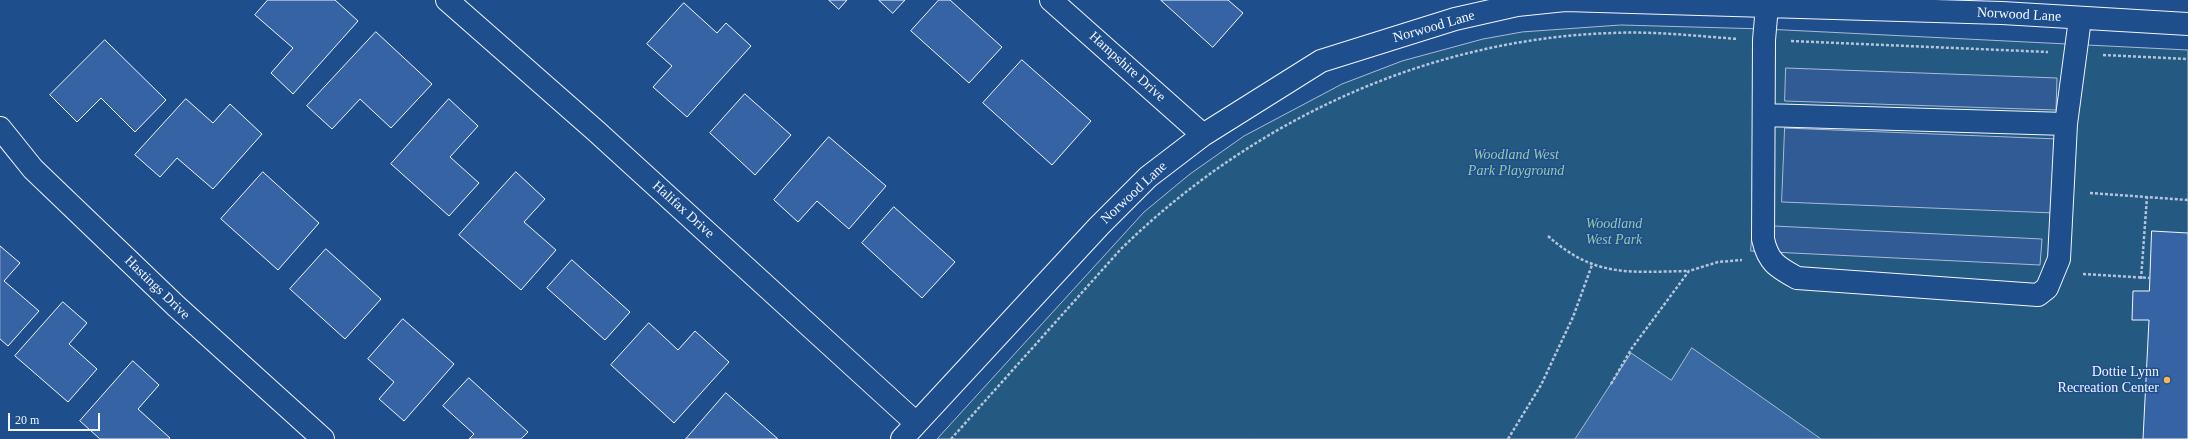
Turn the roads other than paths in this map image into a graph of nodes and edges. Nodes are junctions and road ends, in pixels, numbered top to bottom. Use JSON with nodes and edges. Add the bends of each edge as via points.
{"nodes":[{"id":1,"x":447,"y":0,"type":"edge"},
{"id":2,"x":1051,"y":0,"type":"edge"},
{"id":3,"x":1565,"y":0,"type":"edge"},
{"id":4,"x":1767,"y":6,"type":"junction"},
{"id":5,"x":2002,"y":6,"type":"edge"},
{"id":6,"x":2080,"y":19,"type":"junction"},
{"id":7,"x":2188,"y":24,"type":"edge"},
{"id":8,"x":1764,"y":115,"type":"junction"},
{"id":9,"x":2066,"y":124,"type":"junction"},
{"id":10,"x":0,"y":128,"type":"edge"},
{"id":11,"x":1203,"y":135,"type":"junction"},
{"id":12,"x":909,"y":431,"type":"edge"},
{"id":13,"x":322,"y":439,"type":"edge"}],
"edges":[{"from":1,"to":12,"type":"street","name":"Halifax Drive","via":[[601,136]]},
{"from":2,"to":11,"type":"street","name":"Hampshire Drive"},
{"from":3,"to":4,"type":"street","name":"Norwood Lane"},
{"from":3,"to":11,"type":"street","name":"Norwood Lane","via":[[1516,5],[1455,19],[1321,61]]},
{"from":4,"to":5,"type":"street","name":"Norwood Lane"},
{"from":4,"to":8,"type":"street","via":[[1764,40]]},
{"from":5,"to":6,"type":"street","name":"Norwood Lane"},
{"from":6,"to":7,"type":"street","name":"Norwood Lane"},
{"from":6,"to":9,"type":"street"},
{"from":8,"to":9,"type":"street"},
{"from":8,"to":9,"type":"street","via":[[1763,239],[1771,261],[1784,271],[1797,278],[2038,295],[2047,288],[2059,259]]},
{"from":10,"to":13,"type":"street","name":"Hastings Drive","via":[[33,169],[159,290]]},
{"from":11,"to":12,"type":"street","name":"Norwood Lane","via":[[1148,177],[1120,204]]}]}
